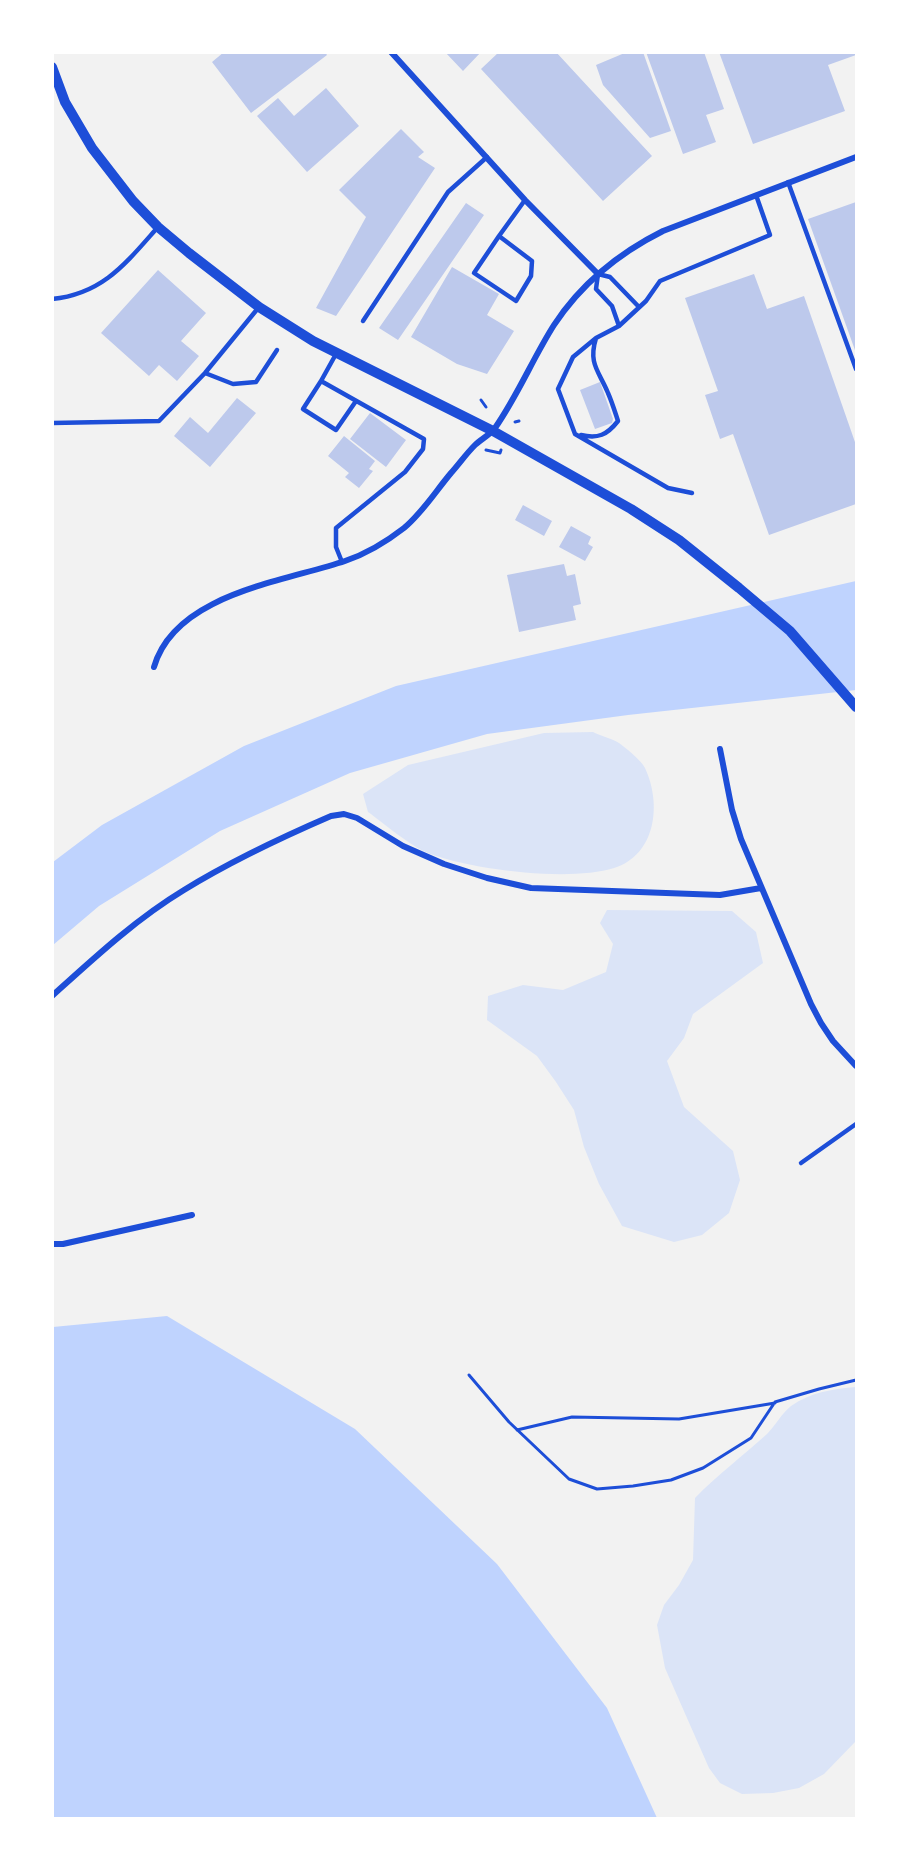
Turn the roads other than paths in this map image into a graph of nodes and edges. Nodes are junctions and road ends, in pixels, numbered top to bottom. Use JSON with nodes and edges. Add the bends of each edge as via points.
{"nodes":[{"id":1,"x":391,"y":52,"type":"edge"},
{"id":2,"x":52,"y":67,"type":"edge"},
{"id":3,"x":56,"y":88,"type":"edge"},
{"id":4,"x":487,"y":157,"type":"junction"},
{"id":5,"x":856,"y":157,"type":"edge"},
{"id":6,"x":788,"y":182,"type":"junction"},
{"id":7,"x":756,"y":195,"type":"junction"},
{"id":8,"x":525,"y":200,"type":"junction"},
{"id":9,"x":158,"y":227,"type":"junction"},
{"id":10,"x":499,"y":236,"type":"junction"},
{"id":11,"x":598,"y":274,"type":"junction"},
{"id":12,"x":52,"y":298,"type":"edge"},
{"id":13,"x":259,"y":307,"type":"junction"},
{"id":14,"x":639,"y":308,"type":"junction"},
{"id":15,"x":363,"y":321,"type":"dead end"},
{"id":16,"x":619,"y":326,"type":"junction"},
{"id":17,"x":596,"y":338,"type":"junction"},
{"id":18,"x":277,"y":350,"type":"dead end"},
{"id":19,"x":336,"y":353,"type":"junction"},
{"id":20,"x":856,"y":369,"type":"edge"},
{"id":21,"x":205,"y":373,"type":"junction"},
{"id":22,"x":321,"y":381,"type":"junction"},
{"id":23,"x":356,"y":401,"type":"junction"},
{"id":24,"x":52,"y":423,"type":"edge"},
{"id":25,"x":494,"y":431,"type":"junction"},
{"id":26,"x":575,"y":434,"type":"junction"},
{"id":27,"x":692,"y":493,"type":"dead end"},
{"id":28,"x":342,"y":562,"type":"junction"},
{"id":29,"x":154,"y":667,"type":"dead end"},
{"id":30,"x":856,"y":707,"type":"edge"},
{"id":31,"x":720,"y":749,"type":"dead end"},
{"id":32,"x":761,"y":888,"type":"junction"},
{"id":33,"x":52,"y":996,"type":"edge"},
{"id":34,"x":856,"y":1066,"type":"edge"},
{"id":35,"x":856,"y":1124,"type":"edge"},
{"id":36,"x":801,"y":1163,"type":"dead end"},
{"id":37,"x":192,"y":1215,"type":"dead end"},
{"id":38,"x":52,"y":1244,"type":"edge"}],
"edges":[{"from":1,"to":4,"type":"street"},
{"from":2,"to":3,"type":"street"},
{"from":3,"to":9,"type":"street","via":[[92,148]]},
{"from":4,"to":8,"type":"street"},
{"from":4,"to":15,"type":"lane","via":[[448,192]]},
{"from":5,"to":6,"type":"street"},
{"from":6,"to":7,"type":"street"},
{"from":6,"to":20,"type":"lane"},
{"from":7,"to":11,"type":"street","via":[[663,231]]},
{"from":7,"to":14,"type":"lane","via":[[770,235],[660,281]]},
{"from":8,"to":10,"type":"lane"},
{"from":8,"to":11,"type":"street"},
{"from":9,"to":12,"type":"lane","via":[[96,288]]},
{"from":9,"to":13,"type":"street"},
{"from":10,"to":10,"type":"lane","via":[[532,261],[531,276],[516,301],[474,273]]},
{"from":11,"to":14,"type":"lane","via":[[610,277]]},
{"from":11,"to":16,"type":"lane","via":[[596,289],[612,306]]},
{"from":11,"to":25,"type":"street","via":[[564,311]]},
{"from":13,"to":19,"type":"street"},
{"from":13,"to":21,"type":"lane"},
{"from":14,"to":16,"type":"lane"},
{"from":16,"to":17,"type":"lane"},
{"from":17,"to":26,"type":"lane","via":[[573,357],[558,389]]},
{"from":17,"to":26,"type":"lane","via":[[593,363],[618,421],[610,432],[594,438]]},
{"from":18,"to":21,"type":"lane","via":[[256,382],[233,384]]},
{"from":19,"to":22,"type":"lane"},
{"from":19,"to":25,"type":"street"},
{"from":21,"to":24,"type":"lane","via":[[159,421]]},
{"from":22,"to":23,"type":"lane"},
{"from":22,"to":23,"type":"lane","via":[[303,409],[336,430]]},
{"from":23,"to":28,"type":"lane","via":[[424,439],[423,449],[405,472],[336,528],[336,547]]},
{"from":25,"to":28,"type":"street","via":[[470,451],[404,528]]},
{"from":25,"to":30,"type":"street","via":[[679,540],[790,632]]},
{"from":26,"to":27,"type":"lane","via":[[668,488]]},
{"from":28,"to":29,"type":"street","via":[[220,601],[174,630]]},
{"from":31,"to":32,"type":"street","via":[[732,810]]},
{"from":32,"to":33,"type":"street","via":[[720,895],[531,888],[444,864],[344,814],[254,850],[182,891],[115,940]]},
{"from":32,"to":34,"type":"street","via":[[821,1023]]},
{"from":35,"to":36,"type":"lane"},
{"from":37,"to":38,"type":"street"}]}
